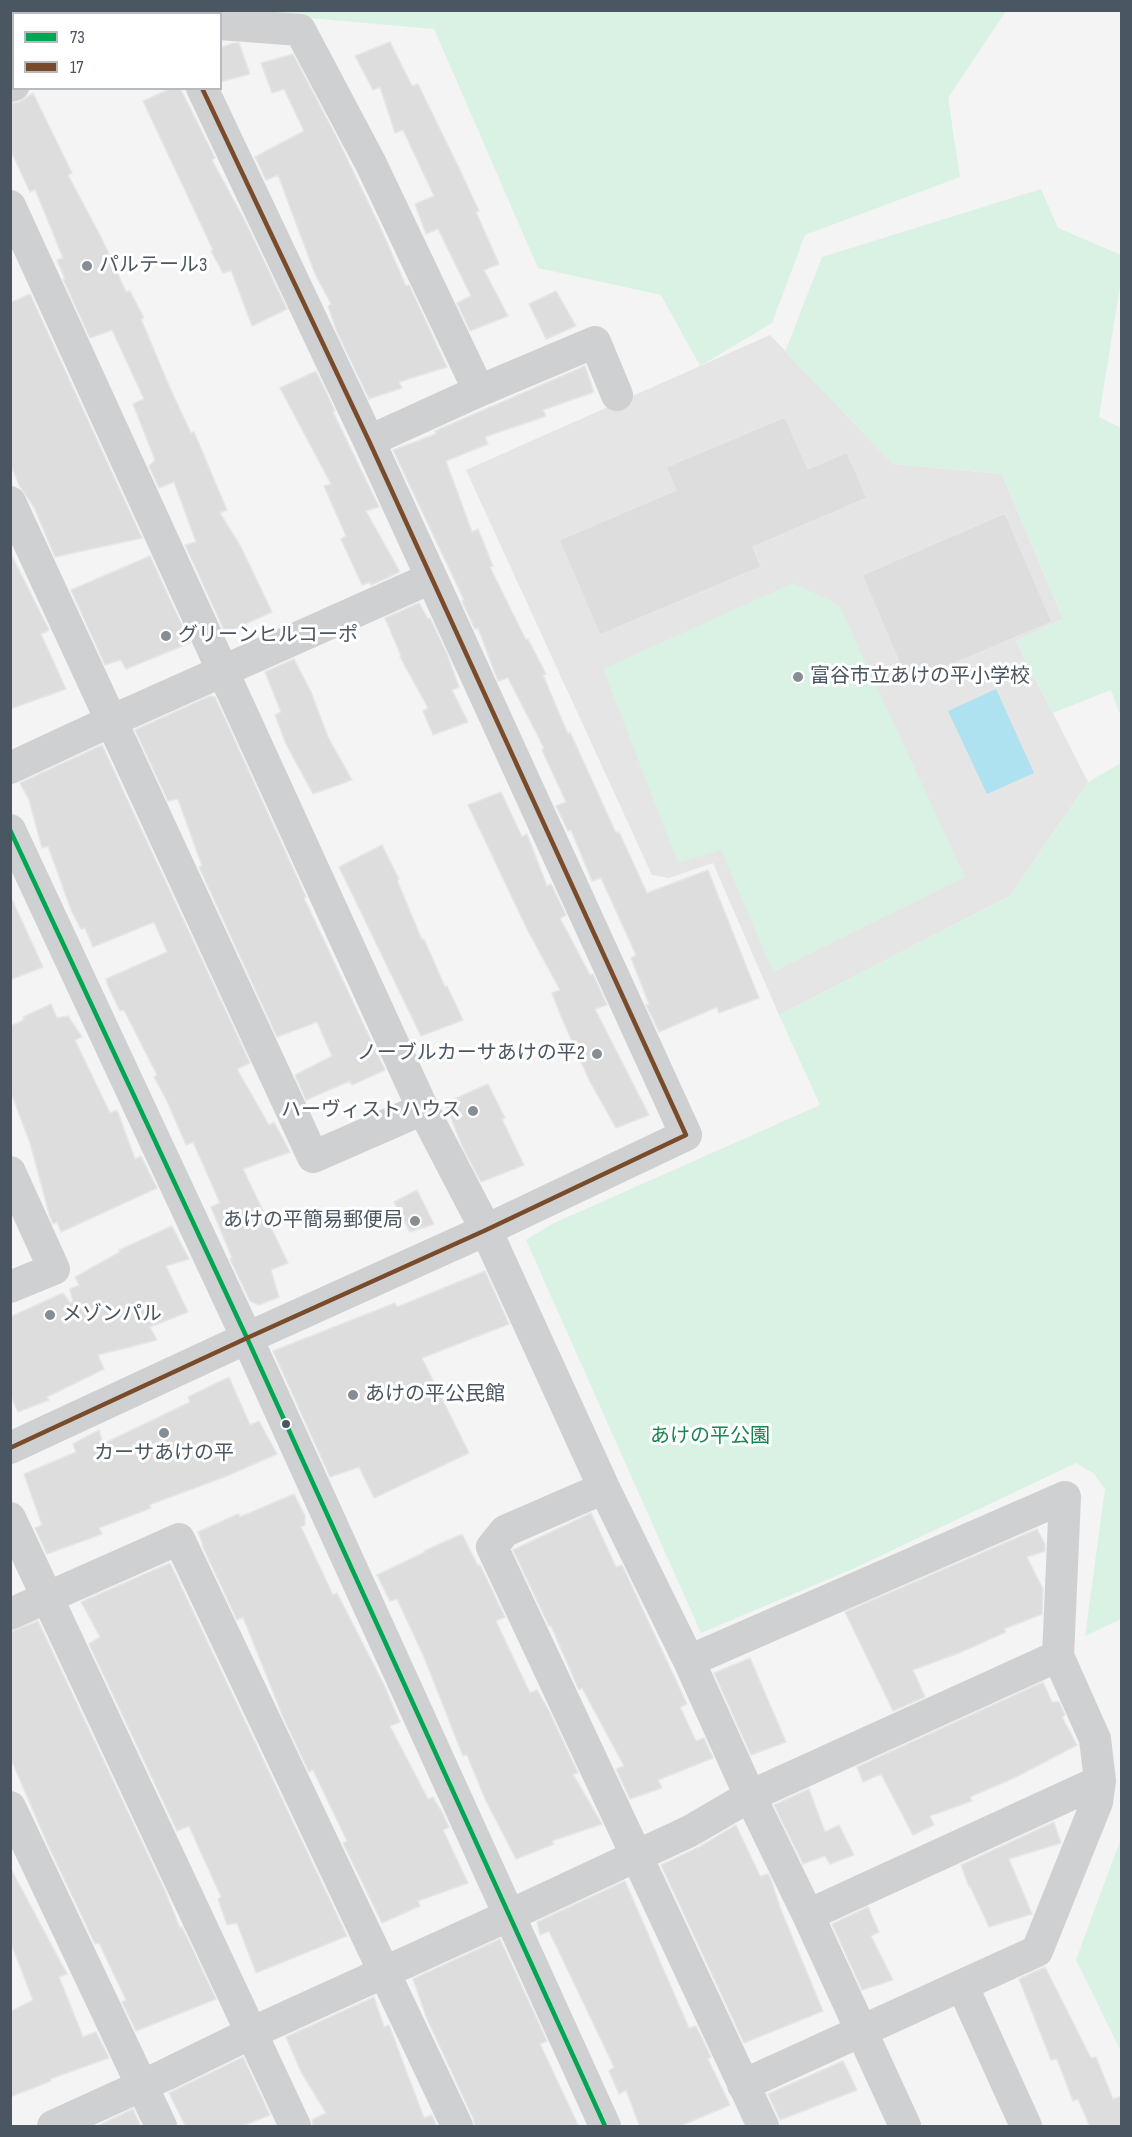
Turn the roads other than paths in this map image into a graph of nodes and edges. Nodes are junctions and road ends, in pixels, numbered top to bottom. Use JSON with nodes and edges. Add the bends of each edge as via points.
{"nodes":[{"id":1,"x":222,"y":24,"type":"edge"},
{"id":2,"x":203,"y":90,"type":"edge"},
{"id":3,"x":10,"y":207,"type":"edge"},
{"id":4,"x":479,"y":391,"type":"junction"},
{"id":5,"x":617,"y":395,"type":"dead end"},
{"id":6,"x":369,"y":441,"type":"junction"},
{"id":7,"x":10,"y":502,"type":"edge"},
{"id":8,"x":431,"y":578,"type":"junction"},
{"id":9,"x":223,"y":671,"type":"junction"},
{"id":10,"x":111,"y":721,"type":"junction"},
{"id":11,"x":10,"y":768,"type":"edge"},
{"id":12,"x":10,"y":830,"type":"edge"},
{"id":13,"x":423,"y":1109,"type":"junction"},
{"id":14,"x":10,"y":1172,"type":"edge"},
{"id":15,"x":486,"y":1230,"type":"junction"},
{"id":16,"x":10,"y":1287,"type":"edge"},
{"id":17,"x":247,"y":1338,"type":"junction"},
{"id":18,"x":10,"y":1448,"type":"edge"},
{"id":19,"x":604,"y":1488,"type":"junction"},
{"id":20,"x":10,"y":1518,"type":"edge"},
{"id":21,"x":49,"y":1598,"type":"junction"},
{"id":22,"x":10,"y":1614,"type":"edge"},
{"id":23,"x":1058,"y":1656,"type":"junction"},
{"id":24,"x":689,"y":1661,"type":"junction"},
{"id":25,"x":1100,"y":1781,"type":"junction"},
{"id":26,"x":750,"y":1796,"type":"junction"},
{"id":27,"x":10,"y":1807,"type":"edge"},
{"id":28,"x":636,"y":1856,"type":"junction"},
{"id":29,"x":510,"y":1915,"type":"junction"},
{"id":30,"x":808,"y":1915,"type":"junction"},
{"id":31,"x":384,"y":1972,"type":"junction"},
{"id":32,"x":962,"y":1985,"type":"junction"},
{"id":33,"x":861,"y":2031,"type":"junction"},
{"id":34,"x":251,"y":2033,"type":"junction"},
{"id":35,"x":142,"y":2085,"type":"junction"},
{"id":36,"x":743,"y":2085,"type":"junction"},
{"id":37,"x":53,"y":2127,"type":"edge"},
{"id":38,"x":161,"y":2127,"type":"edge"},
{"id":39,"x":295,"y":2127,"type":"edge"},
{"id":40,"x":457,"y":2127,"type":"edge"},
{"id":41,"x":605,"y":2127,"type":"edge"},
{"id":42,"x":763,"y":2127,"type":"edge"},
{"id":43,"x":905,"y":2127,"type":"edge"},
{"id":44,"x":1026,"y":2127,"type":"edge"}],
"edges":[{"from":1,"to":4,"type":"street","via":[[300,30],[371,164]]},
{"from":2,"to":6,"type":"street"},
{"from":3,"to":9,"type":"street"},
{"from":4,"to":5,"type":"street","via":[[595,342]]},
{"from":4,"to":6,"type":"street"},
{"from":6,"to":8,"type":"street"},
{"from":7,"to":10,"type":"street"},
{"from":8,"to":9,"type":"street"},
{"from":8,"to":15,"type":"street","via":[[687,1135]]},
{"from":9,"to":10,"type":"street"},
{"from":9,"to":13,"type":"street"},
{"from":10,"to":11,"type":"street"},
{"from":10,"to":13,"type":"street","via":[[313,1157]]},
{"from":12,"to":17,"type":"street"},
{"from":13,"to":15,"type":"street"},
{"from":14,"to":16,"type":"street","via":[[54,1269]]},
{"from":15,"to":17,"type":"street"},
{"from":15,"to":19,"type":"street"},
{"from":17,"to":18,"type":"street"},
{"from":17,"to":29,"type":"street"},
{"from":19,"to":24,"type":"street"},
{"from":19,"to":28,"type":"street","via":[[505,1531],[492,1547]]},
{"from":20,"to":21,"type":"street"},
{"from":21,"to":22,"type":"street"},
{"from":21,"to":31,"type":"street","via":[[180,1539]]},
{"from":21,"to":34,"type":"street"},
{"from":23,"to":24,"type":"street","via":[[1065,1497]]},
{"from":23,"to":25,"type":"street","via":[[1095,1739]]},
{"from":23,"to":26,"type":"street"},
{"from":24,"to":26,"type":"street"},
{"from":25,"to":30,"type":"street"},
{"from":25,"to":32,"type":"street","via":[[1097,1802],[1037,1951]]},
{"from":26,"to":28,"type":"street","via":[[690,1831]]},
{"from":26,"to":30,"type":"street"},
{"from":27,"to":35,"type":"street"},
{"from":28,"to":29,"type":"street"},
{"from":28,"to":36,"type":"street"},
{"from":29,"to":31,"type":"street"},
{"from":29,"to":41,"type":"street"},
{"from":30,"to":33,"type":"street"},
{"from":31,"to":34,"type":"street"},
{"from":31,"to":40,"type":"street"},
{"from":32,"to":33,"type":"street"},
{"from":32,"to":44,"type":"street"},
{"from":33,"to":36,"type":"street"},
{"from":33,"to":43,"type":"street"},
{"from":34,"to":35,"type":"street"},
{"from":34,"to":39,"type":"street"},
{"from":35,"to":37,"type":"street"},
{"from":35,"to":38,"type":"street"},
{"from":36,"to":42,"type":"street"}]}
